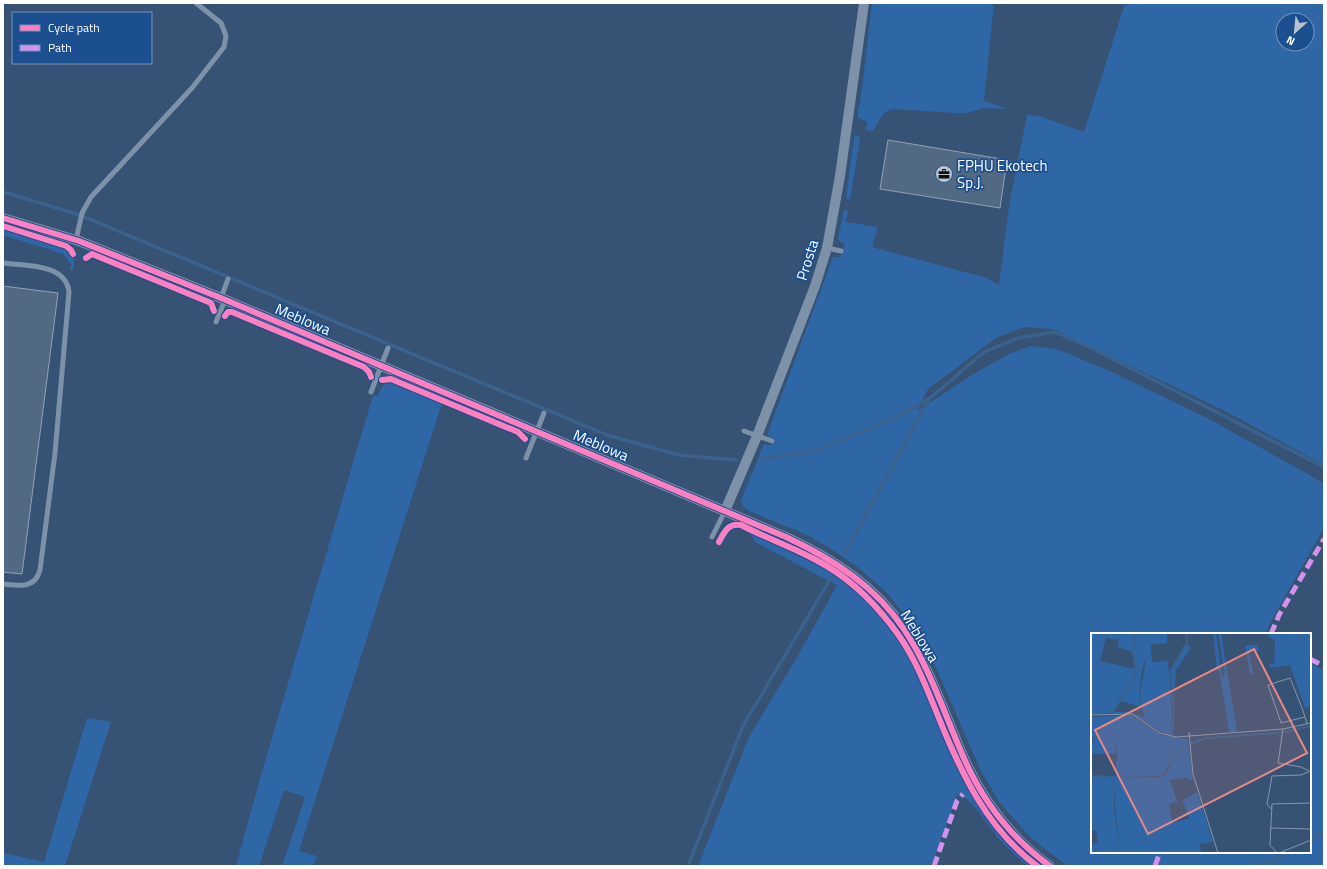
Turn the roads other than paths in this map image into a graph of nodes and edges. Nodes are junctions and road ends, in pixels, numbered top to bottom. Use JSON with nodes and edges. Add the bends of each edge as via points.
{"nodes":[{"id":1,"x":196,"y":3,"type":"edge"},
{"id":2,"x":864,"y":3,"type":"edge"},
{"id":3,"x":3,"y":218,"type":"edge"},
{"id":4,"x":76,"y":240,"type":"junction"},
{"id":5,"x":827,"y":248,"type":"junction"},
{"id":6,"x":840,"y":251,"type":"dead end"},
{"id":7,"x":3,"y":263,"type":"edge"},
{"id":8,"x":228,"y":279,"type":"dead end"},
{"id":9,"x":223,"y":299,"type":"junction"},
{"id":10,"x":216,"y":322,"type":"dead end"},
{"id":11,"x":388,"y":348,"type":"dead end"},
{"id":12,"x":380,"y":366,"type":"junction"},
{"id":13,"x":371,"y":392,"type":"dead end"},
{"id":14,"x":544,"y":413,"type":"dead end"},
{"id":15,"x":744,"y":431,"type":"dead end"},
{"id":16,"x":537,"y":432,"type":"junction"},
{"id":17,"x":757,"y":436,"type":"junction"},
{"id":18,"x":772,"y":441,"type":"dead end"},
{"id":19,"x":526,"y":458,"type":"dead end"},
{"id":20,"x":725,"y":512,"type":"junction"},
{"id":21,"x":712,"y":538,"type":"dead end"},
{"id":22,"x":3,"y":584,"type":"edge"},
{"id":23,"x":1050,"y":866,"type":"edge"}],
"edges":[{"from":1,"to":4,"type":"lane","via":[[221,23],[226,36],[224,47],[192,88],[91,197],[82,213]]},
{"from":2,"to":5,"type":"street","name":"Prosta","via":[[840,176]]},
{"from":3,"to":4,"type":"street","name":"Meblowa"},
{"from":4,"to":9,"type":"street","name":"Meblowa"},
{"from":5,"to":6,"type":"lane"},
{"from":5,"to":17,"type":"street","name":"Prosta","via":[[815,286]]},
{"from":7,"to":22,"type":"lane","via":[[54,271],[66,282],[69,292],[55,453],[40,570],[30,584]]},
{"from":8,"to":9,"type":"lane"},
{"from":9,"to":10,"type":"lane"},
{"from":9,"to":12,"type":"street","name":"Meblowa"},
{"from":11,"to":12,"type":"lane"},
{"from":12,"to":13,"type":"lane"},
{"from":12,"to":16,"type":"street","name":"Meblowa"},
{"from":14,"to":16,"type":"lane"},
{"from":15,"to":17,"type":"lane"},
{"from":16,"to":19,"type":"lane"},
{"from":16,"to":20,"type":"street","name":"Meblowa"},
{"from":17,"to":18,"type":"lane"},
{"from":17,"to":20,"type":"street","name":"Prosta"},
{"from":20,"to":21,"type":"lane"},
{"from":20,"to":23,"type":"street","name":"Meblowa","via":[[786,537],[829,559],[857,579],[882,602],[903,628],[923,661],[984,797],[1028,849]]}]}
